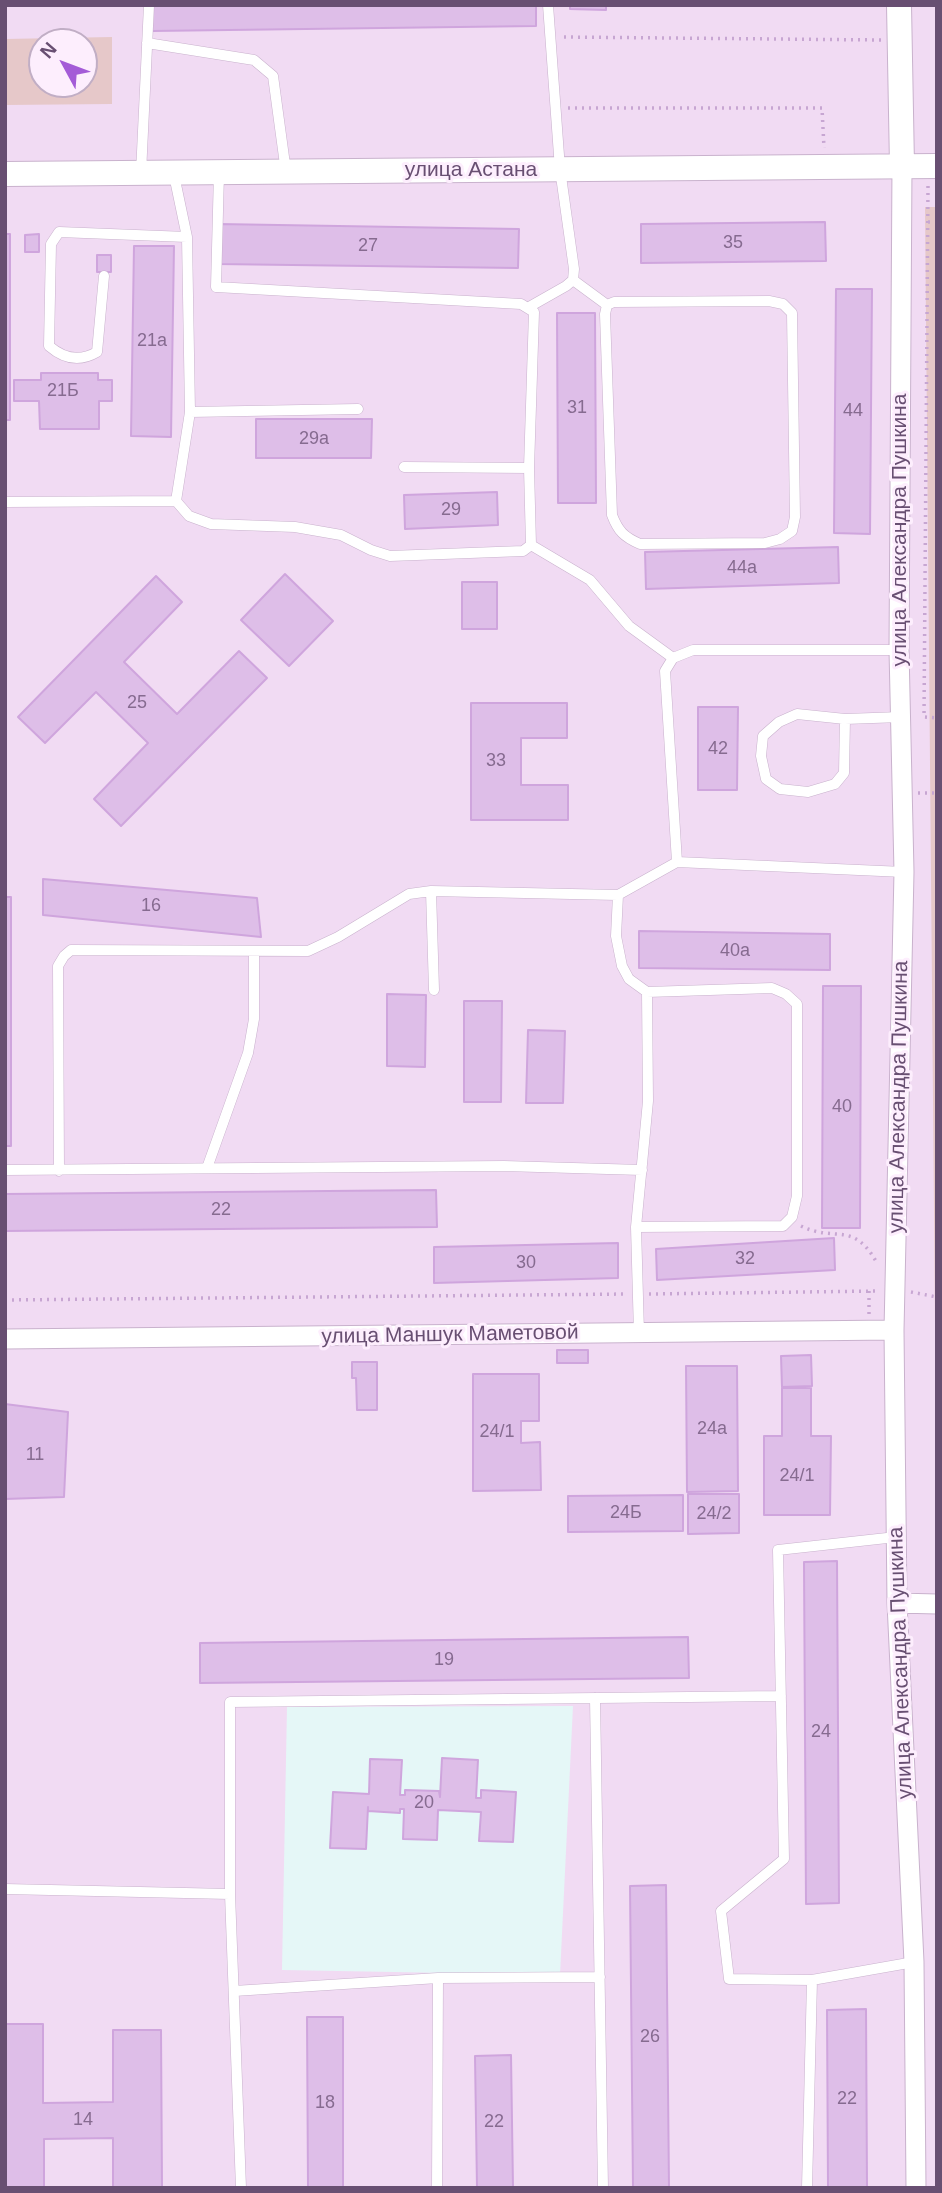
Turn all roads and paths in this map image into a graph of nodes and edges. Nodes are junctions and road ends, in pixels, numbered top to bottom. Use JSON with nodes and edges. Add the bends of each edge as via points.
{"nodes":[{"id":1,"x":149,"y":5,"type":"edge"},
{"id":2,"x":548,"y":5,"type":"edge"},
{"id":3,"x":899,"y":5,"type":"edge"},
{"id":4,"x":551,"y":37,"type":"junction"},
{"id":5,"x":899,"y":40,"type":"junction"},
{"id":6,"x":147,"y":43,"type":"junction"},
{"id":7,"x":556,"y":108,"type":"junction"},
{"id":8,"x":902,"y":166,"type":"junction"},
{"id":9,"x":932,"y":166,"type":"edge"},
{"id":10,"x":826,"y":167,"type":"junction"},
{"id":11,"x":560,"y":169,"type":"junction"},
{"id":12,"x":219,"y":172,"type":"junction"},
{"id":13,"x":286,"y":172,"type":"junction"},
{"id":14,"x":141,"y":173,"type":"junction"},
{"id":15,"x":174,"y":173,"type":"junction"},
{"id":16,"x":5,"y":174,"type":"edge"},
{"id":17,"x":928,"y":222,"type":"junction"},
{"id":18,"x":937,"y":222,"type":"edge"},
{"id":19,"x":187,"y":237,"type":"junction"},
{"id":20,"x":104,"y":276,"type":"dead end"},
{"id":21,"x":573,"y":280,"type":"junction"},
{"id":22,"x":607,"y":306,"type":"junction"},
{"id":23,"x":529,"y":307,"type":"junction"},
{"id":24,"x":358,"y":409,"type":"dead end"},
{"id":25,"x":190,"y":411,"type":"junction"},
{"id":26,"x":404,"y":467,"type":"dead end"},
{"id":27,"x":529,"y":468,"type":"junction"},
{"id":28,"x":176,"y":501,"type":"junction"},
{"id":29,"x":5,"y":502,"type":"edge"},
{"id":30,"x":531,"y":545,"type":"junction"},
{"id":31,"x":899,"y":650,"type":"junction"},
{"id":32,"x":673,"y":658,"type":"junction"},
{"id":33,"x":901,"y":718,"type":"junction"},
{"id":34,"x":937,"y":718,"type":"edge"},
{"id":35,"x":845,"y":719,"type":"junction"},
{"id":36,"x":677,"y":862,"type":"junction"},
{"id":37,"x":904,"y":872,"type":"junction"},
{"id":38,"x":431,"y":891,"type":"junction"},
{"id":39,"x":618,"y":895,"type":"junction"},
{"id":40,"x":254,"y":950,"type":"junction"},
{"id":41,"x":434,"y":990,"type":"dead end"},
{"id":42,"x":647,"y":992,"type":"junction"},
{"id":43,"x":207,"y":1168,"type":"junction"},
{"id":44,"x":5,"y":1170,"type":"edge"},
{"id":45,"x":642,"y":1170,"type":"junction"},
{"id":46,"x":60,"y":1171,"type":"junction"},
{"id":47,"x":792,"y":1217,"type":"junction"},
{"id":48,"x":636,"y":1227,"type":"junction"},
{"id":49,"x":891,"y":1291,"type":"junction"},
{"id":50,"x":638,"y":1294,"type":"junction"},
{"id":51,"x":937,"y":1297,"type":"edge"},
{"id":52,"x":5,"y":1300,"type":"edge"},
{"id":53,"x":894,"y":1330,"type":"junction"},
{"id":54,"x":639,"y":1332,"type":"junction"},
{"id":55,"x":5,"y":1339,"type":"edge"},
{"id":56,"x":896,"y":1537,"type":"junction"},
{"id":57,"x":897,"y":1603,"type":"junction"},
{"id":58,"x":937,"y":1604,"type":"edge"},
{"id":59,"x":780,"y":1696,"type":"junction"},
{"id":60,"x":595,"y":1698,"type":"junction"},
{"id":61,"x":5,"y":1889,"type":"edge"},
{"id":62,"x":230,"y":1894,"type":"junction"},
{"id":63,"x":914,"y":1962,"type":"junction"},
{"id":64,"x":600,"y":1977,"type":"junction"},
{"id":65,"x":438,"y":1978,"type":"junction"},
{"id":66,"x":812,"y":1980,"type":"junction"},
{"id":67,"x":234,"y":1990,"type":"junction"},
{"id":68,"x":240,"y":2188,"type":"edge"},
{"id":69,"x":437,"y":2188,"type":"edge"},
{"id":70,"x":603,"y":2188,"type":"edge"},
{"id":71,"x":807,"y":2188,"type":"edge"},
{"id":72,"x":916,"y":2188,"type":"edge"}],
"edges":[{"from":1,"to":6,"type":"lane"},
{"from":2,"to":4,"type":"lane"},
{"from":3,"to":5,"type":"street","name":"улица Александра Пушкина"},
{"from":4,"to":5,"type":"path"},
{"from":4,"to":7,"type":"lane"},
{"from":5,"to":8,"type":"street","name":"улица Александра Пушкина"},
{"from":6,"to":13,"type":"lane","via":[[254,60],[266,69],[273,76]]},
{"from":6,"to":14,"type":"lane"},
{"from":7,"to":10,"type":"path","via":[[822,108]]},
{"from":7,"to":11,"type":"lane"},
{"from":8,"to":9,"type":"street","name":"улица Астана"},
{"from":8,"to":10,"type":"street","name":"улица Астана"},
{"from":8,"to":31,"type":"street","name":"улица Александра Пушкина"},
{"from":9,"to":17,"type":"path"},
{"from":10,"to":11,"type":"street","name":"улица Астана"},
{"from":11,"to":13,"type":"street","name":"улица Астана"},
{"from":11,"to":21,"type":"lane"},
{"from":12,"to":13,"type":"street","name":"улица Астана"},
{"from":12,"to":15,"type":"street","name":"улица Астана"},
{"from":12,"to":23,"type":"lane","via":[[216,287]]},
{"from":14,"to":15,"type":"street","name":"улица Астана"},
{"from":14,"to":16,"type":"street","name":"улица Астана"},
{"from":15,"to":19,"type":"lane"},
{"from":17,"to":18,"type":"path"},
{"from":17,"to":34,"type":"path","via":[[924,717]]},
{"from":19,"to":20,"type":"lane","via":[[59,232],[51,244],[49,346],[60,356],[85,359],[97,352]]},
{"from":19,"to":25,"type":"lane"},
{"from":21,"to":22,"type":"lane"},
{"from":21,"to":23,"type":"lane"},
{"from":22,"to":22,"type":"lane","via":[[614,302],[769,301],[783,304],[792,313],[792,531],[765,543],[640,544],[617,531],[612,515]]},
{"from":23,"to":27,"type":"lane","via":[[534,312]]},
{"from":24,"to":25,"type":"lane"},
{"from":25,"to":28,"type":"lane"},
{"from":26,"to":27,"type":"lane"},
{"from":27,"to":30,"type":"lane"},
{"from":28,"to":29,"type":"lane"},
{"from":28,"to":30,"type":"lane","via":[[189,516],[211,523],[295,527],[341,535],[390,556],[523,551]]},
{"from":30,"to":32,"type":"lane","via":[[590,580],[629,626]]},
{"from":31,"to":32,"type":"lane","via":[[693,650]]},
{"from":31,"to":33,"type":"street","name":"улица Александра Пушкина"},
{"from":32,"to":36,"type":"lane","via":[[665,671]]},
{"from":33,"to":35,"type":"lane"},
{"from":33,"to":37,"type":"street","name":"улица Александра Пушкина"},
{"from":35,"to":35,"type":"lane","via":[[797,715],[779,722],[763,736],[766,779],[780,789],[808,792],[835,785],[844,773]]},
{"from":36,"to":37,"type":"lane"},
{"from":36,"to":39,"type":"lane"},
{"from":37,"to":49,"type":"street","name":"улица Александра Пушкина"},
{"from":38,"to":39,"type":"lane"},
{"from":38,"to":40,"type":"lane","via":[[409,894],[308,951]]},
{"from":38,"to":41,"type":"lane"},
{"from":39,"to":42,"type":"lane","via":[[616,936],[622,966],[629,979]]},
{"from":40,"to":43,"type":"lane","via":[[254,1019],[248,1053]]},
{"from":40,"to":46,"type":"lane","via":[[71,950],[64,956],[58,967]]},
{"from":42,"to":45,"type":"lane","via":[[648,1101]]},
{"from":42,"to":47,"type":"lane","via":[[772,988],[797,1004],[797,1196]]},
{"from":43,"to":45,"type":"lane"},
{"from":43,"to":46,"type":"lane"},
{"from":44,"to":46,"type":"lane"},
{"from":45,"to":48,"type":"lane"},
{"from":47,"to":48,"type":"lane","via":[[783,1226]]},
{"from":47,"to":49,"type":"path","via":[[803,1227],[855,1237],[867,1245]]},
{"from":48,"to":50,"type":"lane"},
{"from":49,"to":50,"type":"path"},
{"from":49,"to":51,"type":"path"},
{"from":49,"to":53,"type":"street","name":"улица Александра Пушкина"},
{"from":50,"to":52,"type":"path"},
{"from":50,"to":54,"type":"lane"},
{"from":53,"to":54,"type":"street","name":"улица Маншук Маметовой"},
{"from":53,"to":56,"type":"street","name":"улица Александра Пушкина"},
{"from":54,"to":55,"type":"street","name":"улица Маншук Маметовой"},
{"from":56,"to":57,"type":"street","name":"улица Александра Пушкина"},
{"from":56,"to":59,"type":"lane","via":[[778,1549]]},
{"from":57,"to":58,"type":"street"},
{"from":57,"to":63,"type":"street","name":"улица Александра Пушкина"},
{"from":59,"to":60,"type":"lane"},
{"from":59,"to":66,"type":"lane","via":[[784,1859],[721,1911],[729,1979]]},
{"from":60,"to":62,"type":"lane","via":[[230,1702]]},
{"from":60,"to":64,"type":"lane"},
{"from":61,"to":62,"type":"lane"},
{"from":62,"to":67,"type":"lane"},
{"from":63,"to":66,"type":"lane"},
{"from":63,"to":72,"type":"street","name":"улица Александра Пушкина"},
{"from":64,"to":65,"type":"lane"},
{"from":64,"to":70,"type":"lane"},
{"from":65,"to":67,"type":"lane"},
{"from":65,"to":69,"type":"lane"},
{"from":66,"to":71,"type":"lane"},
{"from":67,"to":68,"type":"lane"}]}
